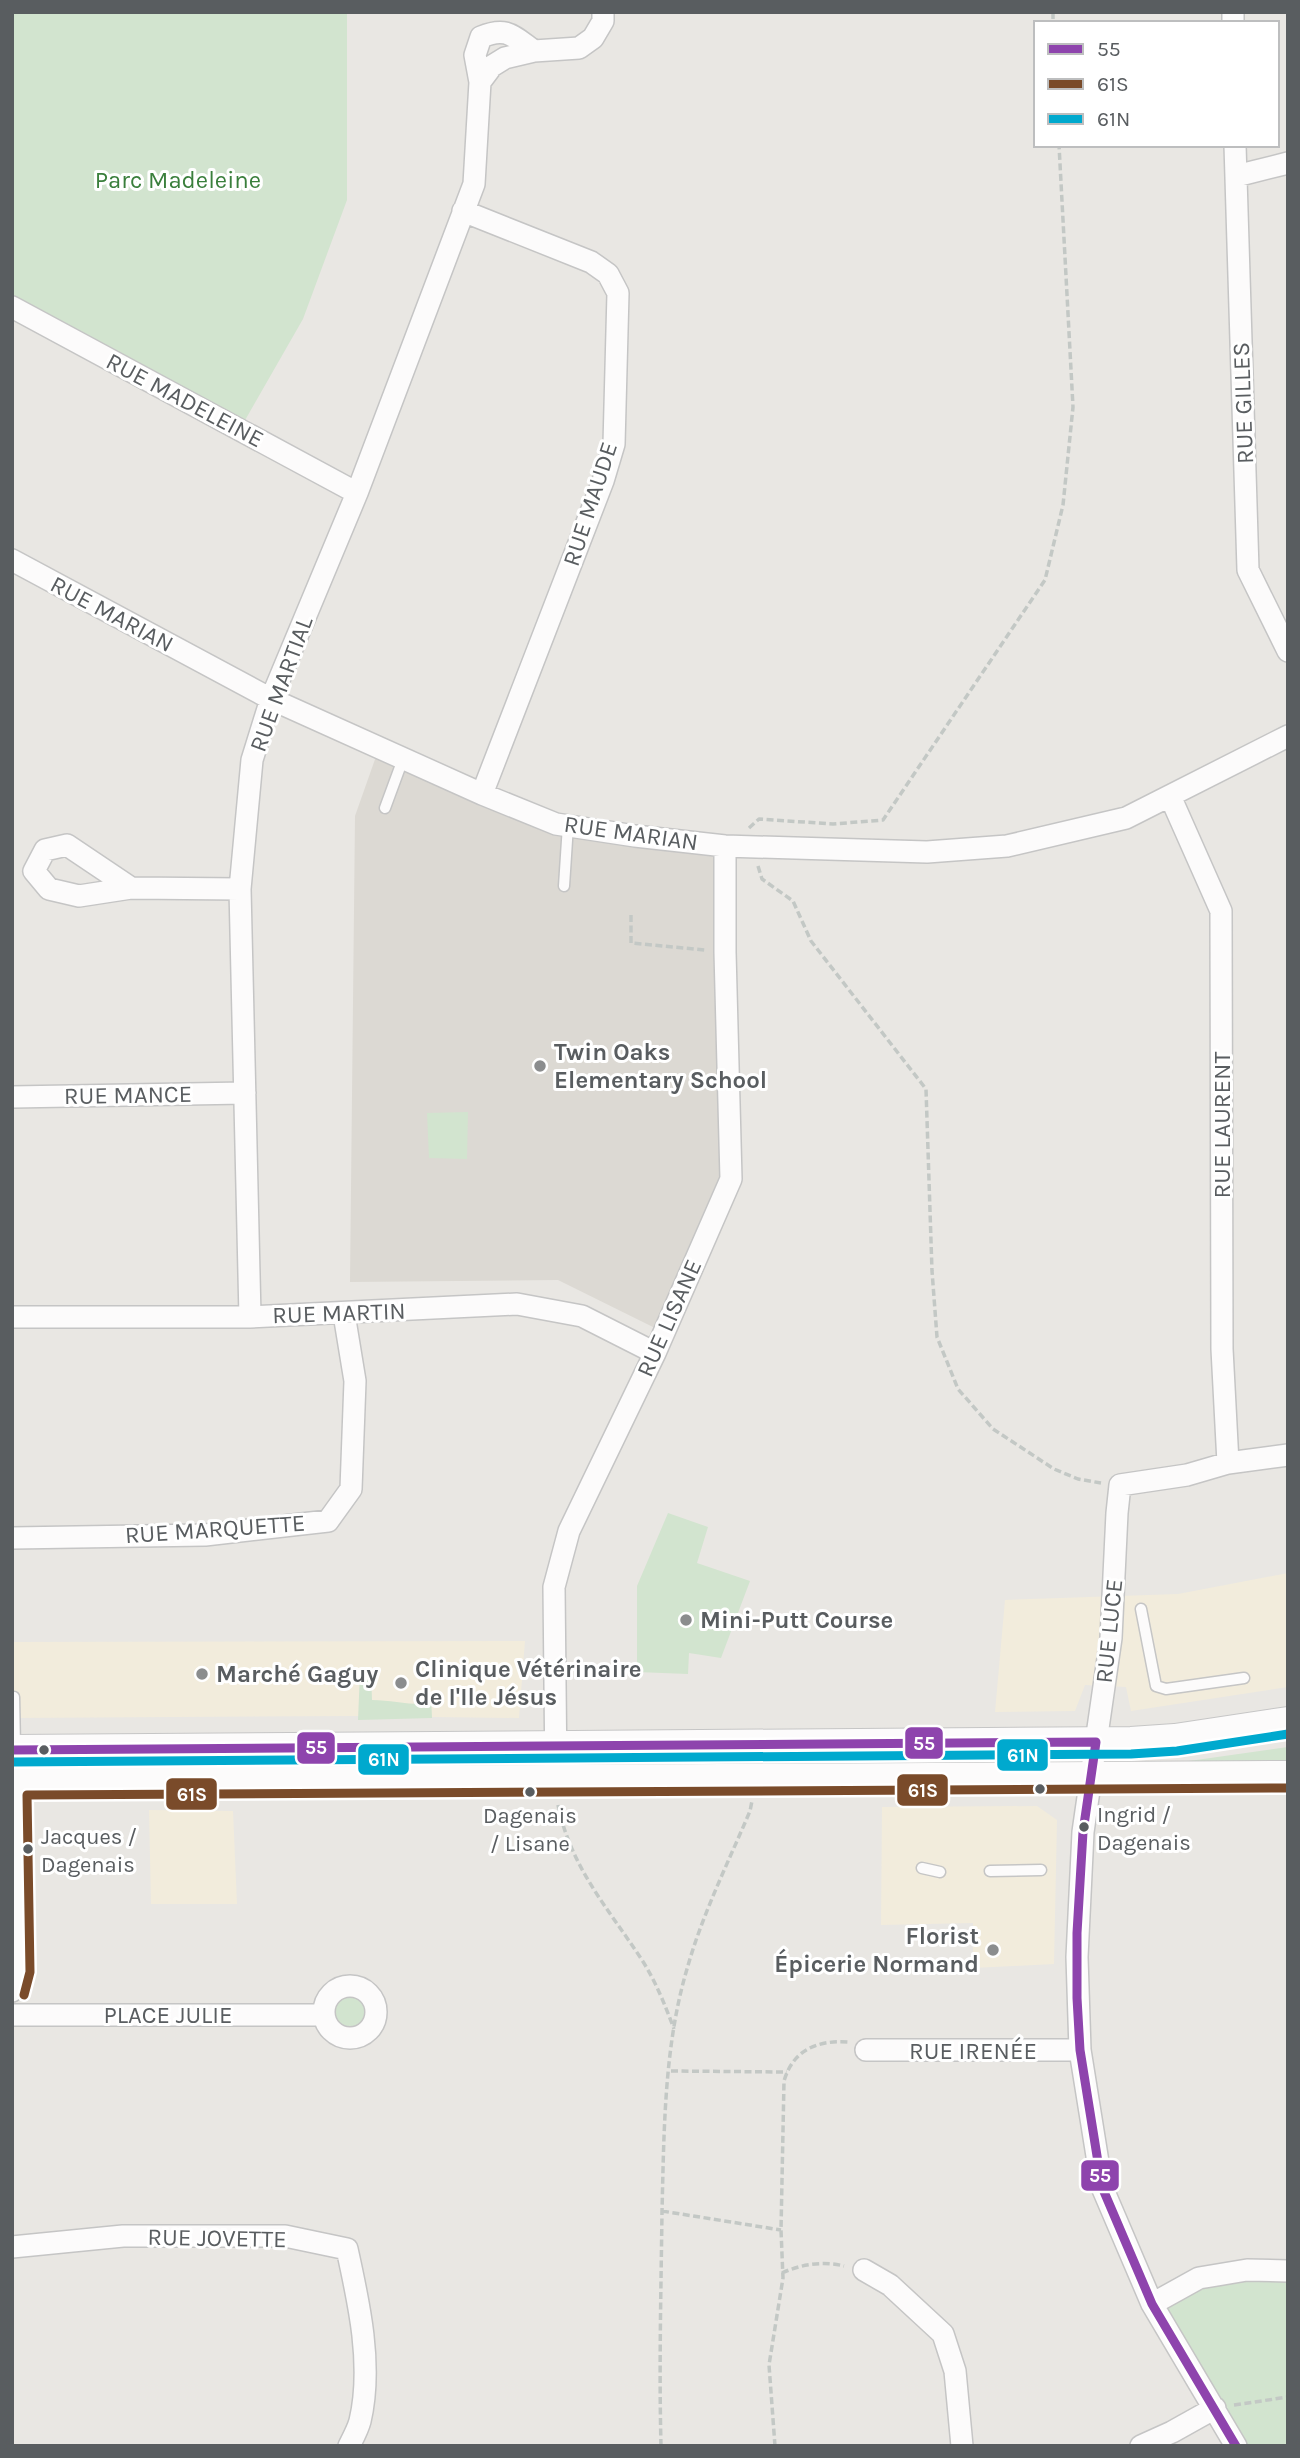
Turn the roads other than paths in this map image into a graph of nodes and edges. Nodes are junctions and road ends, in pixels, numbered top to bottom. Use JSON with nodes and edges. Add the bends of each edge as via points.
{"nodes":[{"id":1,"x":603,"y":12,"type":"edge"},
{"id":2,"x":534,"y":51,"type":"junction"},
{"id":3,"x":480,"y":82,"type":"junction"},
{"id":4,"x":1235,"y":147,"type":"edge"},
{"id":5,"x":1288,"y":163,"type":"edge"},
{"id":6,"x":1236,"y":176,"type":"junction"},
{"id":7,"x":463,"y":211,"type":"junction"},
{"id":8,"x":12,"y":307,"type":"edge"},
{"id":9,"x":357,"y":493,"type":"junction"},
{"id":10,"x":12,"y":560,"type":"edge"},
{"id":11,"x":1288,"y":651,"type":"edge"},
{"id":12,"x":271,"y":699,"type":"junction"},
{"id":13,"x":1288,"y":736,"type":"edge"},
{"id":14,"x":403,"y":759,"type":"junction"},
{"id":15,"x":482,"y":794,"type":"junction"},
{"id":16,"x":1170,"y":796,"type":"junction"},
{"id":17,"x":385,"y":808,"type":"dead end"},
{"id":18,"x":568,"y":825,"type":"junction"},
{"id":19,"x":725,"y":846,"type":"junction"},
{"id":20,"x":564,"y":886,"type":"dead end"},
{"id":21,"x":131,"y":888,"type":"dead end"},
{"id":22,"x":240,"y":889,"type":"junction"},
{"id":23,"x":245,"y":1093,"type":"junction"},
{"id":24,"x":12,"y":1097,"type":"edge"},
{"id":25,"x":344,"y":1314,"type":"junction"},
{"id":26,"x":12,"y":1317,"type":"edge"},
{"id":27,"x":250,"y":1317,"type":"junction"},
{"id":28,"x":655,"y":1353,"type":"junction"},
{"id":29,"x":1288,"y":1455,"type":"edge"},
{"id":30,"x":1228,"y":1464,"type":"junction"},
{"id":31,"x":12,"y":1538,"type":"edge"},
{"id":32,"x":1141,"y":1609,"type":"dead end"},
{"id":33,"x":1244,"y":1678,"type":"dead end"},
{"id":34,"x":14,"y":1697,"type":"dead end"},
{"id":35,"x":1288,"y":1722,"type":"edge"},
{"id":36,"x":13,"y":1738,"type":"edge"},
{"id":37,"x":1096,"y":1742,"type":"junction"},
{"id":38,"x":555,"y":1746,"type":"junction"},
{"id":39,"x":1288,"y":1776,"type":"edge"},
{"id":40,"x":1090,"y":1777,"type":"junction"},
{"id":41,"x":14,"y":1783,"type":"edge"},
{"id":42,"x":556,"y":1791,"type":"junction"},
{"id":43,"x":922,"y":1868,"type":"dead end"},
{"id":44,"x":1041,"y":1870,"type":"dead end"},
{"id":45,"x":990,"y":1871,"type":"dead end"},
{"id":46,"x":940,"y":1872,"type":"dead end"},
{"id":47,"x":12,"y":1991,"type":"edge"},
{"id":48,"x":12,"y":2015,"type":"edge"},
{"id":49,"x":324,"y":2015,"type":"dead end"},
{"id":50,"x":866,"y":2050,"type":"road end"},
{"id":51,"x":1080,"y":2050,"type":"junction"},
{"id":52,"x":12,"y":2247,"type":"edge"},
{"id":53,"x":863,"y":2270,"type":"road end"},
{"id":54,"x":1288,"y":2271,"type":"edge"},
{"id":55,"x":1152,"y":2304,"type":"junction"},
{"id":56,"x":1215,"y":2408,"type":"junction"},
{"id":57,"x":349,"y":2446,"type":"edge"},
{"id":58,"x":962,"y":2446,"type":"edge"},
{"id":59,"x":1141,"y":2446,"type":"edge"},
{"id":60,"x":1236,"y":2446,"type":"edge"}],
"edges":[{"from":1,"to":2,"type":"street","via":[[593,38],[579,48]]},
{"from":2,"to":3,"type":"street","via":[[505,58]]},
{"from":2,"to":3,"type":"street","name":"RUE MARTIAL","via":[[511,34],[496,31],[481,37],[475,55]]},
{"from":3,"to":7,"type":"street","name":"RUE MARTIAL","via":[[474,184]]},
{"from":4,"to":6,"type":"street","name":"RUE GILLES"},
{"from":5,"to":6,"type":"street"},
{"from":6,"to":11,"type":"street","name":"RUE GILLES","via":[[1248,570]]},
{"from":7,"to":9,"type":"street","name":"RUE MARTIAL"},
{"from":7,"to":15,"type":"street","name":"RUE MAUDE","via":[[591,262],[608,274],[618,293],[614,444]]},
{"from":8,"to":9,"type":"street","name":"RUE MADELEINE"},
{"from":9,"to":12,"type":"street","name":"RUE MARTIAL"},
{"from":10,"to":12,"type":"street","name":"RUE MARIAN"},
{"from":12,"to":14,"type":"street","name":"RUE MARIAN"},
{"from":12,"to":22,"type":"street","name":"RUE MARTIAL","via":[[252,760]]},
{"from":13,"to":16,"type":"street","name":"RUE MARIAN"},
{"from":14,"to":15,"type":"street","name":"RUE MARIAN"},
{"from":14,"to":17,"type":"lane"},
{"from":15,"to":18,"type":"street","name":"RUE MARIAN"},
{"from":16,"to":19,"type":"street","name":"RUE MARIAN","via":[[1126,818],[1007,846],[927,852]]},
{"from":16,"to":30,"type":"street","name":"RUE LAURENT","via":[[1221,911],[1222,1349]]},
{"from":18,"to":19,"type":"street","name":"RUE MARIAN"},
{"from":18,"to":20,"type":"lane"},
{"from":19,"to":28,"type":"street","name":"RUE LISANE","via":[[731,1179]]},
{"from":21,"to":22,"type":"street"},
{"from":22,"to":23,"type":"street","name":"RUE MARTIAL"},
{"from":23,"to":24,"type":"street","name":"RUE MANCE"},
{"from":23,"to":27,"type":"street","name":"RUE MARTIAL"},
{"from":25,"to":27,"type":"street","name":"RUE MARTIN"},
{"from":25,"to":28,"type":"street","name":"RUE MARTIN","via":[[517,1304],[582,1316]]},
{"from":25,"to":31,"type":"street","name":"RUE MARQUETTE","via":[[355,1381],[351,1489],[328,1521],[205,1535]]},
{"from":26,"to":27,"type":"street","name":"RUE MARTIN"},
{"from":28,"to":38,"type":"street","name":"RUE LISANE","via":[[569,1531],[559,1563],[554,1587]]},
{"from":29,"to":30,"type":"street"},
{"from":30,"to":37,"type":"street","name":"RUE LUCE","via":[[1121,1485],[1111,1638]]},
{"from":32,"to":33,"type":"lane","via":[[1156,1686],[1166,1689]]},
{"from":34,"to":36,"type":"lane"},
{"from":35,"to":37,"type":"main road","via":[[1161,1741]]},
{"from":36,"to":38,"type":"main road"},
{"from":36,"to":41,"type":"street"},
{"from":37,"to":38,"type":"main road"},
{"from":37,"to":40,"type":"street","name":"RUE LUCE"},
{"from":38,"to":42,"type":"street","name":"RUE LISANE"},
{"from":39,"to":40,"type":"main road"},
{"from":40,"to":42,"type":"main road"},
{"from":40,"to":51,"type":"street","name":"RUE LUCE","via":[[1078,1908]]},
{"from":41,"to":42,"type":"main road"},
{"from":41,"to":47,"type":"street","via":[[18,1972]]},
{"from":43,"to":46,"type":"lane"},
{"from":44,"to":45,"type":"lane"},
{"from":48,"to":49,"type":"street","name":"PLACE JULIE"},
{"from":50,"to":51,"type":"street","name":"RUE IRENÉE"},
{"from":51,"to":55,"type":"street","name":"RUE LUCE","via":[[1102,2187]]},
{"from":52,"to":57,"type":"street","name":"RUE JOVETTE","via":[[123,2236],[285,2236],[347,2249],[362,2317],[364,2371],[360,2421]]},
{"from":53,"to":58,"type":"street","via":[[890,2285],[943,2334],[955,2371]]},
{"from":54,"to":55,"type":"street","via":[[1247,2270],[1199,2278]]},
{"from":55,"to":56,"type":"street","name":"RUE LUCE"},
{"from":56,"to":59,"type":"street"},
{"from":56,"to":60,"type":"street","name":"RUE LUCE"}]}
